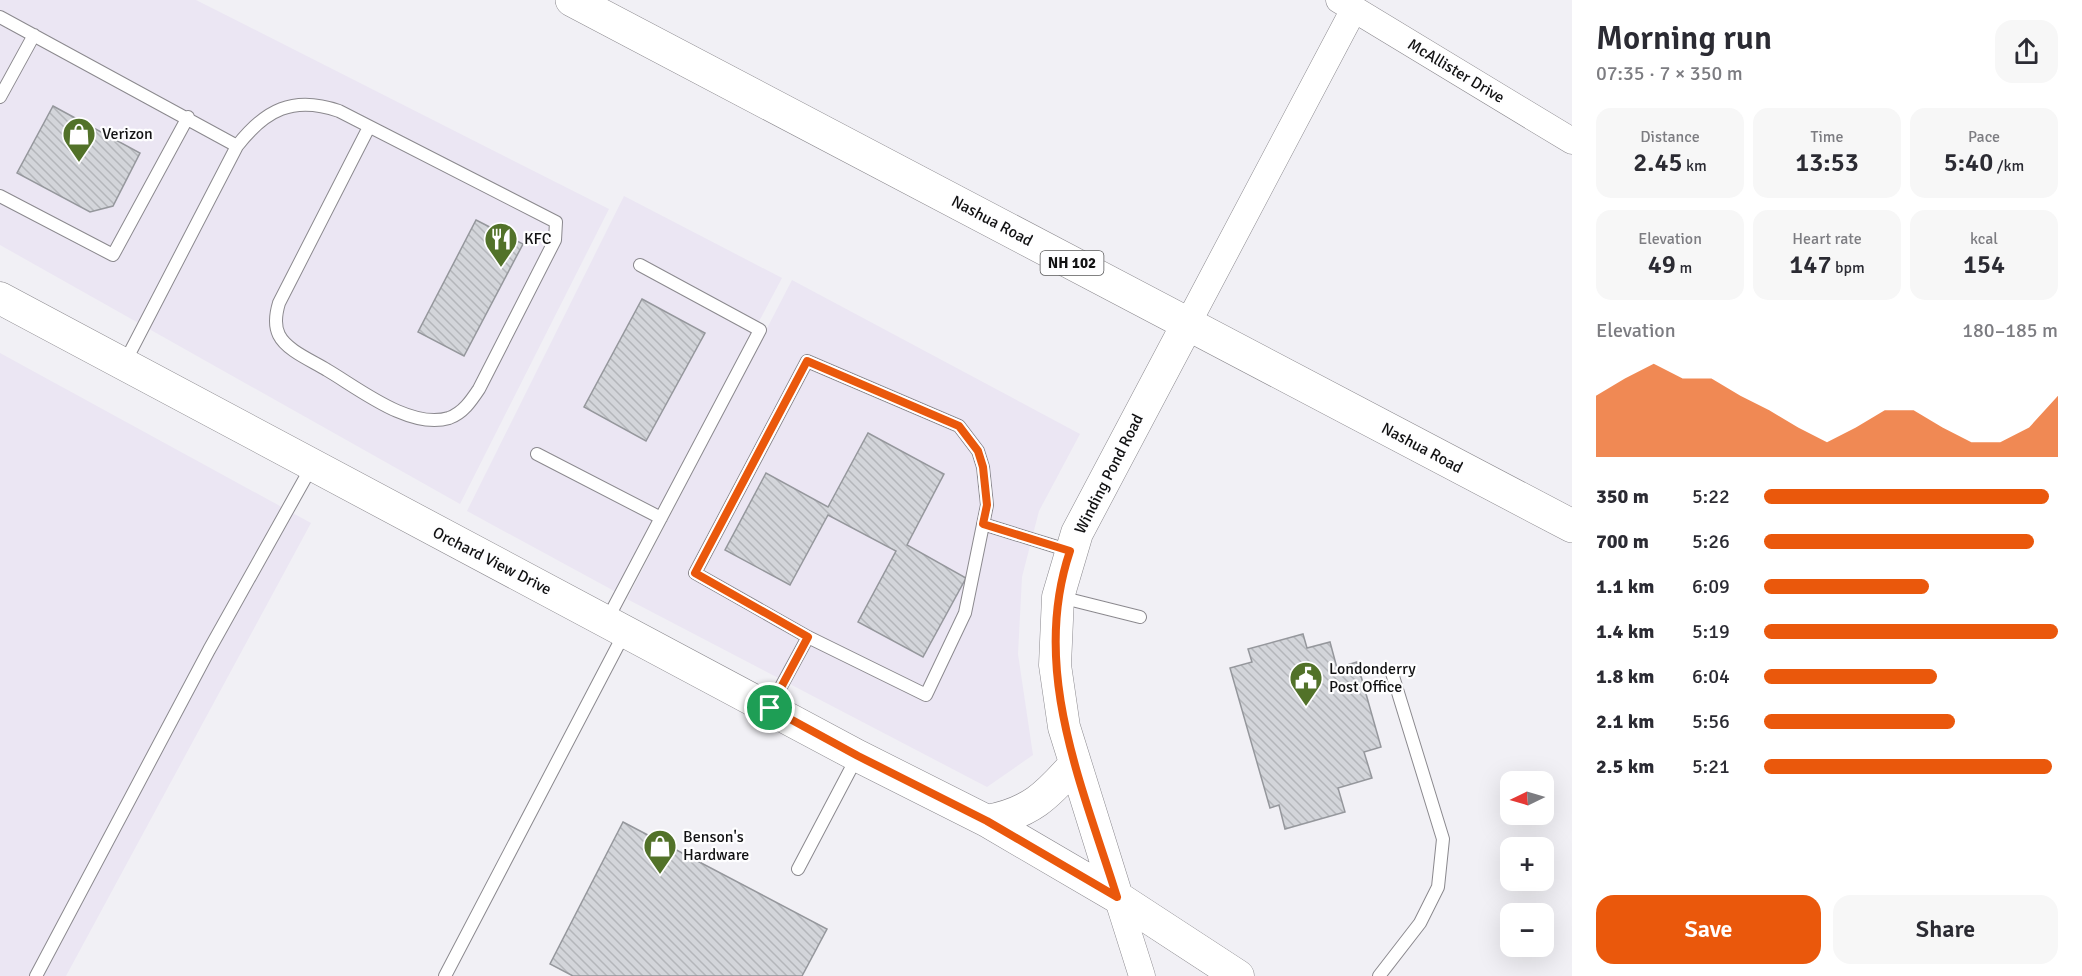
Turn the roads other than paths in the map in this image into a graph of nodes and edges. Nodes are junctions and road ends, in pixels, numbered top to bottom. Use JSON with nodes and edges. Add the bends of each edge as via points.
{"nodes":[{"id":1,"x":572,"y":0,"type":"edge"},
{"id":2,"x":1347,"y":4,"type":"edge"},
{"id":3,"x":0,"y":17,"type":"edge"},
{"id":4,"x":34,"y":35,"type":"junction"},
{"id":5,"x":0,"y":97,"type":"edge"},
{"id":6,"x":188,"y":117,"type":"junction"},
{"id":7,"x":368,"y":129,"type":"junction"},
{"id":8,"x":1572,"y":141,"type":"edge"},
{"id":9,"x":237,"y":146,"type":"junction"},
{"id":10,"x":0,"y":196,"type":"edge"},
{"id":11,"x":640,"y":265,"type":"dead end"},
{"id":12,"x":0,"y":297,"type":"edge"},
{"id":13,"x":1187,"y":325,"type":"junction"},
{"id":14,"x":125,"y":362,"type":"junction"},
{"id":15,"x":537,"y":454,"type":"dead end"},
{"id":16,"x":312,"y":466,"type":"junction"},
{"id":17,"x":661,"y":518,"type":"junction"},
{"id":18,"x":983,"y":524,"type":"junction"},
{"id":19,"x":1572,"y":526,"type":"edge"},
{"id":20,"x":1070,"y":551,"type":"junction"},
{"id":21,"x":1059,"y":597,"type":"junction"},
{"id":22,"x":1140,"y":617,"type":"dead end"},
{"id":23,"x":617,"y":625,"type":"junction"},
{"id":24,"x":808,"y":637,"type":"junction"},
{"id":25,"x":1392,"y":673,"type":"dead end"},
{"id":26,"x":770,"y":708,"type":"junction"},
{"id":27,"x":858,"y":756,"type":"junction"},
{"id":28,"x":1075,"y":764,"type":"junction"},
{"id":29,"x":987,"y":821,"type":"junction"},
{"id":30,"x":798,"y":869,"type":"dead end"},
{"id":31,"x":1117,"y":897,"type":"junction"},
{"id":32,"x":36,"y":976,"type":"edge"},
{"id":33,"x":445,"y":976,"type":"edge"},
{"id":34,"x":1142,"y":976,"type":"edge"},
{"id":35,"x":1238,"y":976,"type":"edge"},
{"id":36,"x":1379,"y":976,"type":"edge"}],
"edges":[{"from":1,"to":13,"type":"main road","name":"Nashua Road","number":"NH 102"},
{"from":2,"to":8,"type":"street","name":"McAllister Drive"},
{"from":2,"to":13,"type":"street","name":"Winding Pond Road"},
{"from":3,"to":4,"type":"lane"},
{"from":4,"to":5,"type":"lane"},
{"from":4,"to":6,"type":"lane"},
{"from":6,"to":9,"type":"lane"},
{"from":6,"to":10,"type":"lane","via":[[113,255]]},
{"from":7,"to":7,"type":"lane","via":[[279,303],[275,318],[278,334],[288,346],[372,399],[424,419],[449,418],[466,408],[479,389],[555,240],[556,222]]},
{"from":7,"to":9,"type":"lane","via":[[319,104],[296,105],[273,111],[254,124]]},
{"from":9,"to":14,"type":"lane"},
{"from":11,"to":17,"type":"lane","via":[[760,330]]},
{"from":12,"to":14,"type":"street","name":"Orchard View Drive"},
{"from":13,"to":19,"type":"main road","name":"Nashua Road","number":"NH 102"},
{"from":13,"to":20,"type":"street","name":"Winding Pond Road"},
{"from":14,"to":16,"type":"street","name":"Orchard View Drive"},
{"from":15,"to":17,"type":"lane"},
{"from":16,"to":23,"type":"street","name":"Orchard View Drive"},
{"from":16,"to":32,"type":"lane","via":[[208,650]]},
{"from":17,"to":23,"type":"lane"},
{"from":18,"to":20,"type":"lane"},
{"from":18,"to":24,"type":"lane","via":[[965,613],[926,695]]},
{"from":18,"to":24,"type":"lane","via":[[987,505],[983,467],[978,451],[959,426],[807,361],[695,573]]},
{"from":20,"to":21,"type":"street","name":"Winding Pond Road"},
{"from":21,"to":22,"type":"lane"},
{"from":21,"to":28,"type":"street","name":"Winding Pond Road","via":[[1054,665],[1064,727]]},
{"from":23,"to":26,"type":"street","name":"Orchard View Drive"},
{"from":23,"to":33,"type":"lane"},
{"from":24,"to":26,"type":"lane"},
{"from":25,"to":36,"type":"lane","via":[[1443,839],[1438,887],[1420,923]]},
{"from":26,"to":27,"type":"street","name":"Orchard View Drive"},
{"from":27,"to":29,"type":"street","name":"Orchard View Drive"},
{"from":27,"to":30,"type":"lane"},
{"from":28,"to":29,"type":"street","via":[[1039,802],[1012,816]]},
{"from":28,"to":31,"type":"street","name":"Winding Pond Road"},
{"from":29,"to":31,"type":"street","name":"Orchard View Drive"},
{"from":31,"to":34,"type":"street","name":"Winding Pond Road"},
{"from":31,"to":35,"type":"street","name":"Orchard View Drive"}]}
